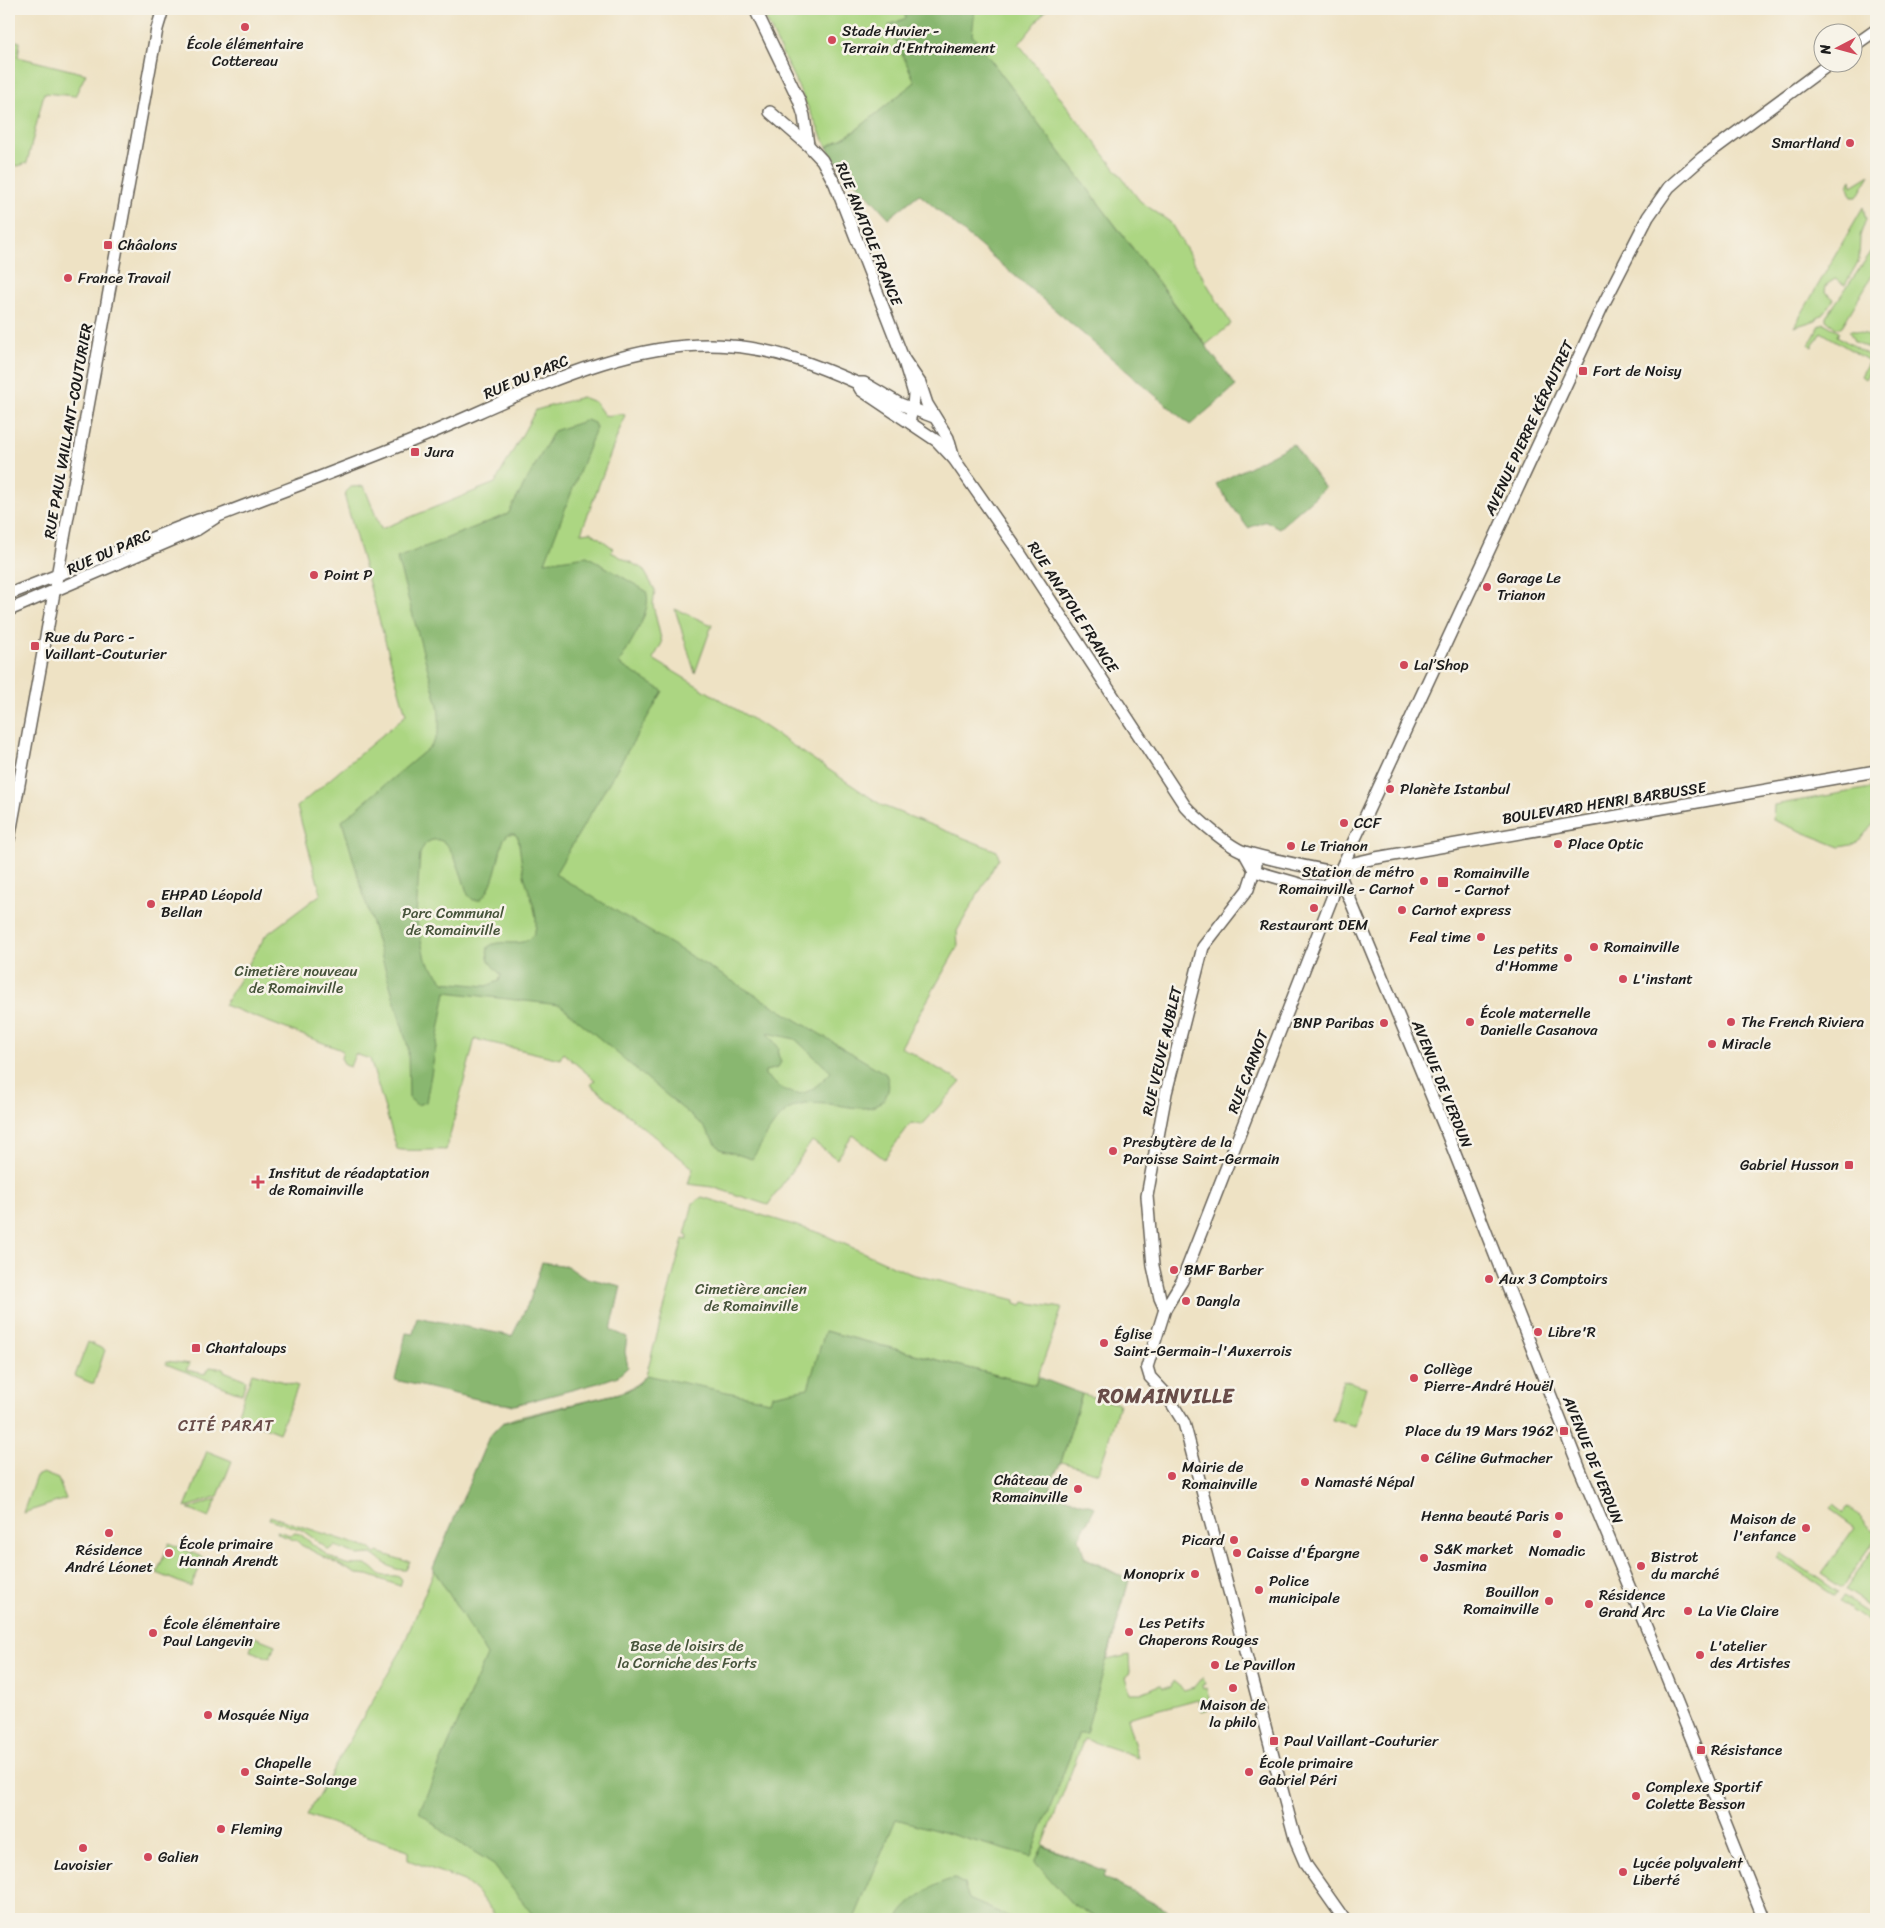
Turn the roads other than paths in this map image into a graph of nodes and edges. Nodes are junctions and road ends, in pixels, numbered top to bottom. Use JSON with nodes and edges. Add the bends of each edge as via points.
{"nodes":[{"id":1,"x":158,"y":9,"type":"edge"},
{"id":2,"x":163,"y":9,"type":"edge"},
{"id":3,"x":755,"y":9,"type":"edge"},
{"id":4,"x":157,"y":28,"type":"junction"},
{"id":5,"x":1876,"y":30,"type":"edge"},
{"id":6,"x":1862,"y":40,"type":"edge"},
{"id":7,"x":1818,"y":72,"type":"edge"},
{"id":8,"x":770,"y":112,"type":"dead end"},
{"id":9,"x":808,"y":145,"type":"junction"},
{"id":10,"x":903,"y":358,"type":"junction"},
{"id":11,"x":857,"y":383,"type":"junction"},
{"id":12,"x":913,"y":408,"type":"junction"},
{"id":13,"x":934,"y":417,"type":"junction"},
{"id":14,"x":909,"y":421,"type":"junction"},
{"id":15,"x":954,"y":459,"type":"junction"},
{"id":16,"x":218,"y":516,"type":"junction"},
{"id":17,"x":57,"y":576,"type":"junction"},
{"id":18,"x":54,"y":592,"type":"junction"},
{"id":19,"x":9,"y":594,"type":"edge"},
{"id":20,"x":9,"y":610,"type":"edge"},
{"id":21,"x":1876,"y":771,"type":"edge"},
{"id":22,"x":9,"y":840,"type":"edge"},
{"id":23,"x":1244,"y":852,"type":"junction"},
{"id":24,"x":1260,"y":856,"type":"junction"},
{"id":25,"x":1254,"y":870,"type":"junction"},
{"id":26,"x":1339,"y":873,"type":"junction"},
{"id":27,"x":1165,"y":1309,"type":"junction"},
{"id":28,"x":1344,"y":1919,"type":"edge"},
{"id":29,"x":1764,"y":1919,"type":"edge"}],
"edges":[{"from":1,"to":4,"type":"main road","name":"RUE PAUL VAILLANT-COUTURIER"},
{"from":2,"to":4,"type":"main road","name":"RUE PAUL VAILLANT-COUTURIER"},
{"from":3,"to":9,"type":"main road","via":[[799,100]]},
{"from":4,"to":17,"type":"main road","name":"RUE PAUL VAILLANT-COUTURIER"},
{"from":5,"to":6,"type":"main road"},
{"from":7,"to":26,"type":"main road","name":"AVENUE PIERRE KÉRAUTRET","via":[[1702,158],[1669,187],[1648,217],[1595,323]]},
{"from":8,"to":9,"type":"main road","name":"RUE ANATOLE FRANCE"},
{"from":9,"to":10,"type":"main road","name":"RUE ANATOLE FRANCE","via":[[822,160],[835,184]]},
{"from":10,"to":12,"type":"main road","name":"RUE ANATOLE FRANCE","via":[[914,394]]},
{"from":10,"to":13,"type":"main road","name":"RUE ANATOLE FRANCE","via":[[920,383]]},
{"from":11,"to":12,"type":"main road","name":"RUE DU PARC","via":[[864,383]]},
{"from":11,"to":14,"type":"main road","name":"RUE DU PARC","via":[[861,390]]},
{"from":11,"to":16,"type":"main road","name":"RUE DU PARC","via":[[797,358],[730,346],[680,347],[627,355],[584,369],[418,439]]},
{"from":12,"to":13,"type":"main road","name":"RUE DU PARC"},
{"from":12,"to":14,"type":"main road","name":"RUE ANATOLE FRANCE"},
{"from":13,"to":15,"type":"main road","name":"RUE ANATOLE FRANCE","via":[[948,438]]},
{"from":14,"to":15,"type":"main road","name":"RUE DU PARC","via":[[937,440]]},
{"from":15,"to":23,"type":"main road","name":"RUE ANATOLE FRANCE","via":[[1021,555],[1184,806]]},
{"from":16,"to":17,"type":"main road","name":"RUE DU PARC","via":[[198,520]]},
{"from":16,"to":18,"type":"main road","name":"RUE DU PARC","via":[[198,529]]},
{"from":17,"to":18,"type":"main road","name":"RUE PAUL VAILLANT-COUTURIER"},
{"from":17,"to":19,"type":"main road","name":"RUE DU PARC"},
{"from":18,"to":20,"type":"main road","name":"RUE DU PARC"},
{"from":18,"to":22,"type":"main road","name":"RUE PAUL VAILLANT-COUTURIER"},
{"from":21,"to":26,"type":"main road","name":"BOULEVARD HENRI BARBUSSE","via":[[1417,849],[1354,863]]},
{"from":23,"to":24,"type":"main road","name":"RUE ANATOLE FRANCE"},
{"from":23,"to":25,"type":"main road","name":"RUE ANATOLE FRANCE"},
{"from":24,"to":25,"type":"main road"},
{"from":24,"to":26,"type":"main road","name":"RUE ANATOLE FRANCE"},
{"from":25,"to":26,"type":"main road","via":[[1310,886],[1324,886]]},
{"from":25,"to":27,"type":"main road","name":"RUE VEUVE AUBLET","via":[[1252,882],[1240,901],[1204,947],[1166,1093],[1149,1183],[1148,1206],[1153,1266]]},
{"from":26,"to":27,"type":"main road","name":"RUE CARNOT","via":[[1182,1281]]},
{"from":26,"to":29,"type":"main road","name":"AVENUE DE VERDUN"},
{"from":27,"to":28,"type":"main road","name":"RUE CARNOT","via":[[1148,1364],[1150,1377],[1166,1394],[1184,1423],[1287,1813],[1306,1865]]}]}
